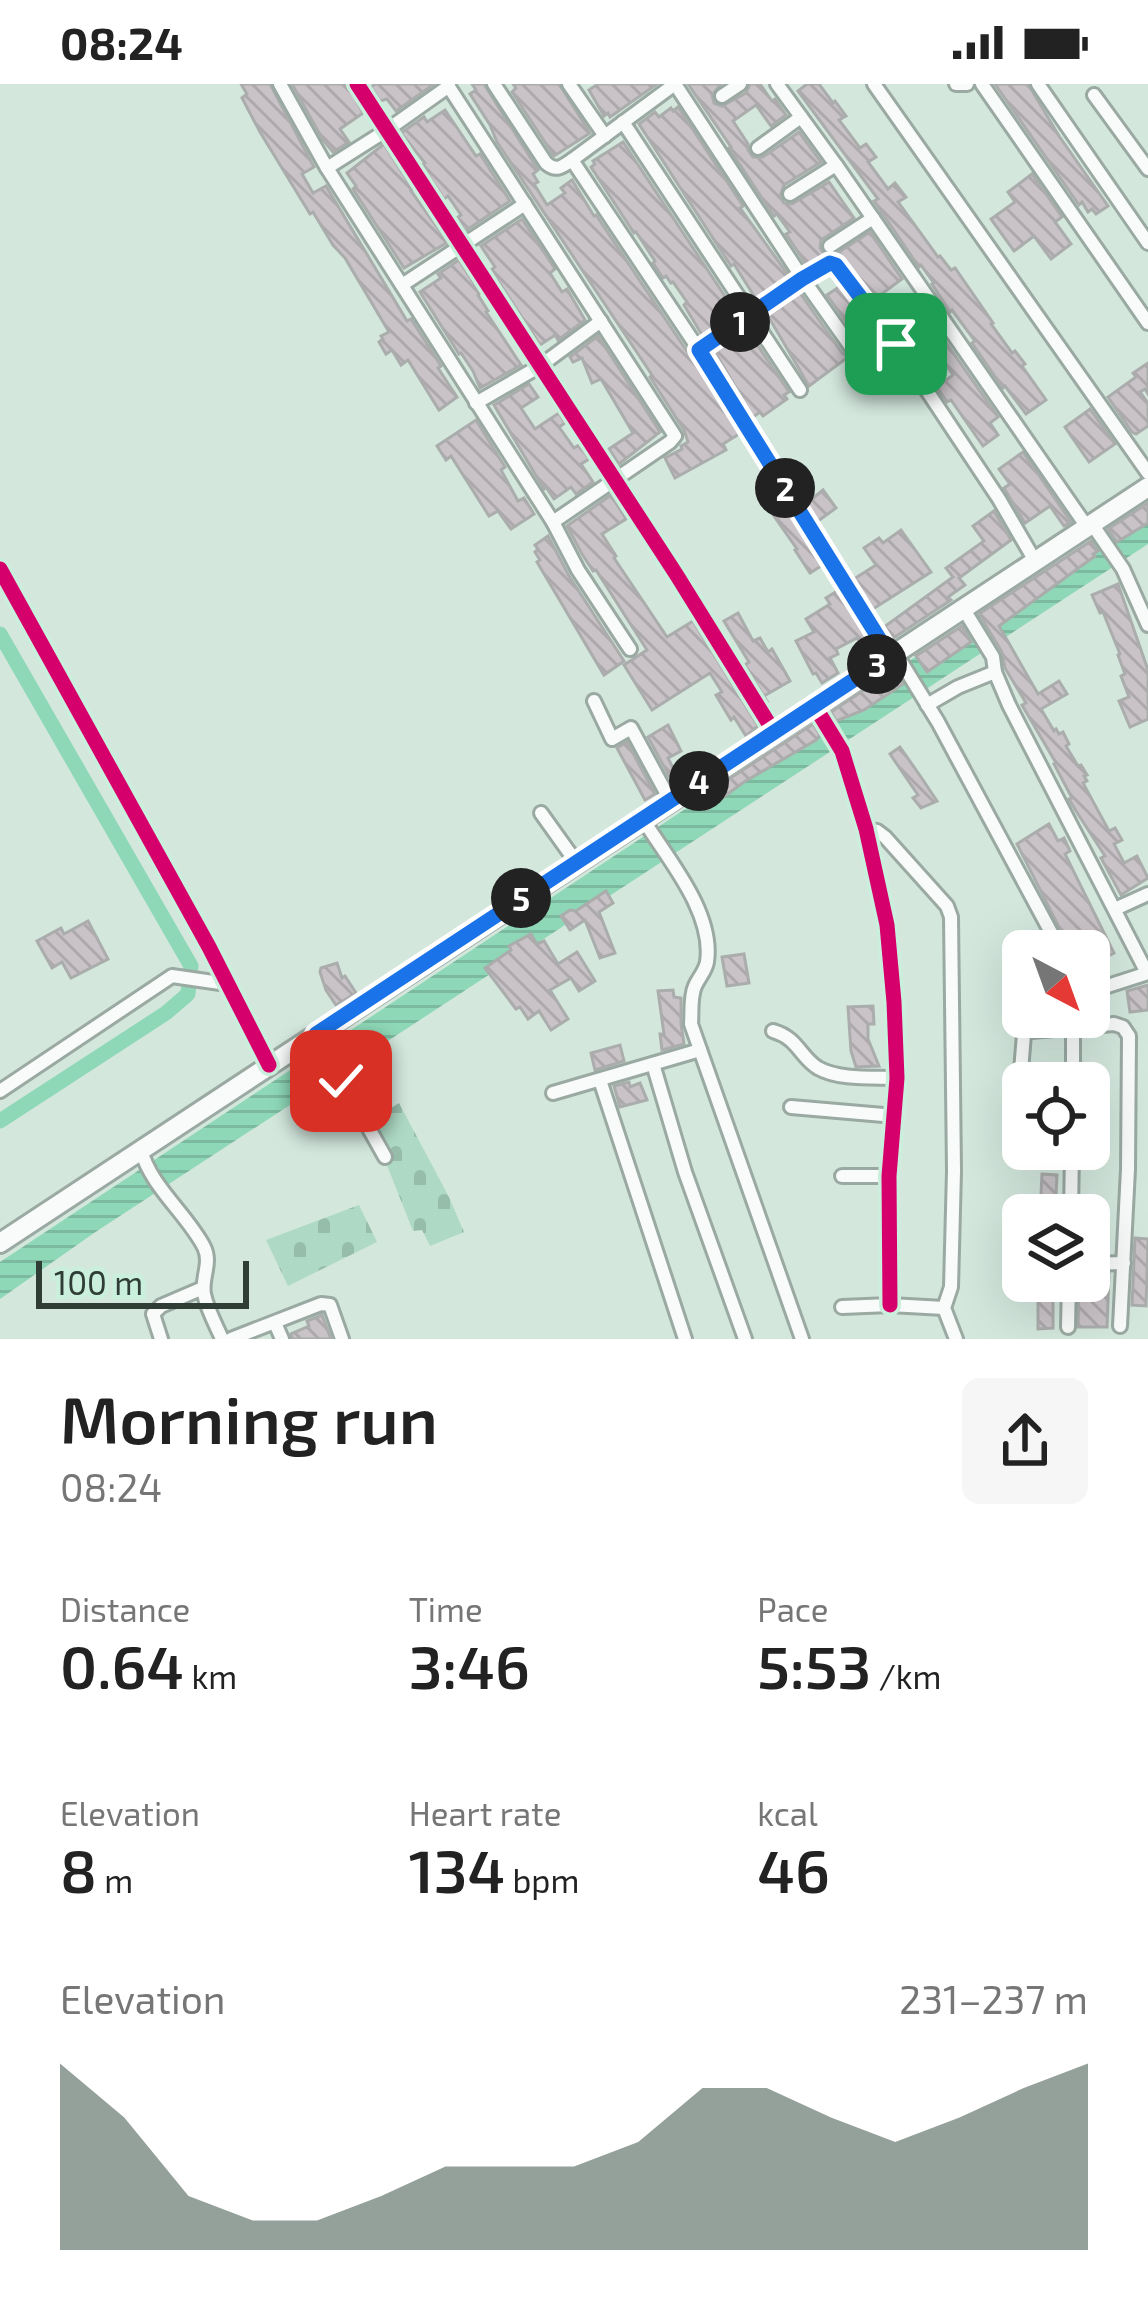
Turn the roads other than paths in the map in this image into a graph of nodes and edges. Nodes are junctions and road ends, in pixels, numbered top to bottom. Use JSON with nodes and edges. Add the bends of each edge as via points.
{"nodes":[{"id":1,"x":280,"y":84,"type":"edge"},
{"id":2,"x":357,"y":84,"type":"edge"},
{"id":3,"x":494,"y":84,"type":"edge"},
{"id":4,"x":569,"y":84,"type":"edge"},
{"id":5,"x":646,"y":84,"type":"edge"},
{"id":6,"x":675,"y":84,"type":"edge"},
{"id":7,"x":740,"y":84,"type":"edge"},
{"id":8,"x":777,"y":84,"type":"edge"},
{"id":9,"x":874,"y":84,"type":"edge"},
{"id":10,"x":956,"y":84,"type":"edge"},
{"id":11,"x":967,"y":84,"type":"edge"},
{"id":12,"x":982,"y":84,"type":"edge"},
{"id":13,"x":1038,"y":84,"type":"edge"},
{"id":14,"x":448,"y":85,"type":"edge"},
{"id":15,"x":1094,"y":95,"type":"dead end"},
{"id":16,"x":722,"y":96,"type":"dead end"},
{"id":17,"x":655,"y":98,"type":"junction"},
{"id":18,"x":801,"y":117,"type":"junction"},
{"id":19,"x":622,"y":122,"type":"junction"},
{"id":20,"x":387,"y":130,"type":"junction"},
{"id":21,"x":604,"y":136,"type":"junction"},
{"id":22,"x":758,"y":148,"type":"dead end"},
{"id":23,"x":572,"y":160,"type":"junction"},
{"id":24,"x":836,"y":165,"type":"junction"},
{"id":25,"x":327,"y":168,"type":"junction"},
{"id":26,"x":1148,"y":169,"type":"edge"},
{"id":27,"x":790,"y":194,"type":"dead end"},
{"id":28,"x":525,"y":204,"type":"junction"},
{"id":29,"x":873,"y":218,"type":"junction"},
{"id":30,"x":1148,"y":243,"type":"edge"},
{"id":31,"x":463,"y":246,"type":"junction"},
{"id":32,"x":830,"y":246,"type":"dead end"},
{"id":33,"x":802,"y":279,"type":"junction"},
{"id":34,"x":402,"y":285,"type":"junction"},
{"id":35,"x":751,"y":314,"type":"junction"},
{"id":36,"x":601,"y":321,"type":"junction"},
{"id":37,"x":1148,"y":322,"type":"edge"},
{"id":38,"x":851,"y":347,"type":"dead end"},
{"id":39,"x":699,"y":350,"type":"junction"},
{"id":40,"x":540,"y":366,"type":"junction"},
{"id":41,"x":800,"y":390,"type":"dead end"},
{"id":42,"x":476,"y":403,"type":"junction"},
{"id":43,"x":1148,"y":472,"type":"edge"},
{"id":44,"x":613,"y":480,"type":"junction"},
{"id":45,"x":1148,"y":487,"type":"edge"},
{"id":46,"x":553,"y":522,"type":"junction"},
{"id":47,"x":1092,"y":527,"type":"junction"},
{"id":48,"x":1036,"y":561,"type":"junction"},
{"id":49,"x":0,"y":569,"type":"edge"},
{"id":50,"x":965,"y":612,"type":"junction"},
{"id":51,"x":1148,"y":625,"type":"edge"},
{"id":52,"x":630,"y":649,"type":"dead end"},
{"id":53,"x":895,"y":656,"type":"junction"},
{"id":54,"x":995,"y":673,"type":"junction"},
{"id":55,"x":594,"y":700,"type":"dead end"},
{"id":56,"x":925,"y":702,"type":"junction"},
{"id":57,"x":817,"y":709,"type":"junction"},
{"id":58,"x":774,"y":732,"type":"junction"},
{"id":59,"x":670,"y":800,"type":"junction"},
{"id":60,"x":541,"y":813,"type":"dead end"},
{"id":61,"x":646,"y":822,"type":"junction"},
{"id":62,"x":866,"y":829,"type":"junction"},
{"id":63,"x":576,"y":862,"type":"junction"},
{"id":64,"x":1148,"y":894,"type":"edge"},
{"id":65,"x":1115,"y":909,"type":"junction"},
{"id":66,"x":1050,"y":930,"type":"edge"},
{"id":67,"x":1148,"y":973,"type":"edge"},
{"id":68,"x":227,"y":984,"type":"junction"},
{"id":69,"x":1110,"y":985,"type":"edge"},
{"id":70,"x":1110,"y":1023,"type":"edge"},
{"id":71,"x":773,"y":1031,"type":"dead end"},
{"id":72,"x":319,"y":1039,"type":"junction"},
{"id":73,"x":700,"y":1050,"type":"junction"},
{"id":74,"x":652,"y":1064,"type":"junction"},
{"id":75,"x":269,"y":1065,"type":"junction"},
{"id":76,"x":896,"y":1078,"type":"junction"},
{"id":77,"x":600,"y":1079,"type":"junction"},
{"id":78,"x":0,"y":1091,"type":"edge"},
{"id":79,"x":553,"y":1093,"type":"dead end"},
{"id":80,"x":790,"y":1107,"type":"dead end"},
{"id":81,"x":896,"y":1116,"type":"junction"},
{"id":82,"x":143,"y":1155,"type":"junction"},
{"id":83,"x":385,"y":1157,"type":"dead end"},
{"id":84,"x":842,"y":1176,"type":"dead end"},
{"id":85,"x":890,"y":1176,"type":"junction"},
{"id":86,"x":0,"y":1244,"type":"edge"},
{"id":87,"x":1110,"y":1263,"type":"edge"},
{"id":88,"x":1124,"y":1263,"type":"junction"},
{"id":89,"x":203,"y":1288,"type":"junction"},
{"id":90,"x":1069,"y":1302,"type":"edge"},
{"id":91,"x":890,"y":1305,"type":"junction"},
{"id":92,"x":842,"y":1306,"type":"dead end"},
{"id":93,"x":944,"y":1308,"type":"junction"},
{"id":94,"x":274,"y":1322,"type":"junction"},
{"id":95,"x":1120,"y":1327,"type":"dead end"},
{"id":96,"x":1068,"y":1328,"type":"dead end"},
{"id":97,"x":161,"y":1339,"type":"edge"},
{"id":98,"x":226,"y":1339,"type":"edge"},
{"id":99,"x":282,"y":1339,"type":"edge"},
{"id":100,"x":342,"y":1339,"type":"edge"},
{"id":101,"x":685,"y":1339,"type":"edge"},
{"id":102,"x":745,"y":1339,"type":"edge"},
{"id":103,"x":802,"y":1339,"type":"edge"},
{"id":104,"x":956,"y":1339,"type":"edge"}],
"edges":[{"from":1,"to":25,"type":"street"},
{"from":2,"to":20,"type":"street"},
{"from":3,"to":23,"type":"street","via":[[546,164],[559,169]]},
{"from":4,"to":21,"type":"street"},
{"from":5,"to":17,"type":"street"},
{"from":6,"to":17,"type":"street"},
{"from":6,"to":33,"type":"street"},
{"from":7,"to":16,"type":"street"},
{"from":8,"to":18,"type":"street"},
{"from":9,"to":43,"type":"street"},
{"from":10,"to":11,"type":"street"},
{"from":12,"to":37,"type":"street"},
{"from":13,"to":30,"type":"street"},
{"from":14,"to":20,"type":"street"},
{"from":14,"to":28,"type":"street"},
{"from":15,"to":26,"type":"street"},
{"from":17,"to":19,"type":"street"},
{"from":18,"to":22,"type":"street"},
{"from":18,"to":24,"type":"street"},
{"from":19,"to":21,"type":"street"},
{"from":19,"to":35,"type":"street"},
{"from":20,"to":25,"type":"street"},
{"from":20,"to":31,"type":"street"},
{"from":21,"to":23,"type":"street"},
{"from":23,"to":39,"type":"street"},
{"from":24,"to":27,"type":"street"},
{"from":24,"to":29,"type":"street"},
{"from":25,"to":34,"type":"street"},
{"from":28,"to":31,"type":"street"},
{"from":28,"to":36,"type":"street"},
{"from":29,"to":32,"type":"street"},
{"from":29,"to":47,"type":"street"},
{"from":31,"to":34,"type":"street"},
{"from":31,"to":40,"type":"street"},
{"from":33,"to":35,"type":"street"},
{"from":33,"to":38,"type":"street"},
{"from":33,"to":48,"type":"street","via":[[836,265]]},
{"from":34,"to":42,"type":"street"},
{"from":35,"to":39,"type":"street"},
{"from":35,"to":41,"type":"street"},
{"from":36,"to":40,"type":"street"},
{"from":36,"to":44,"type":"street","via":[[675,436]]},
{"from":39,"to":53,"type":"street"},
{"from":40,"to":42,"type":"street"},
{"from":40,"to":44,"type":"street"},
{"from":42,"to":46,"type":"street"},
{"from":44,"to":46,"type":"street"},
{"from":44,"to":58,"type":"street"},
{"from":45,"to":47,"type":"main road"},
{"from":46,"to":52,"type":"street"},
{"from":47,"to":48,"type":"main road"},
{"from":47,"to":51,"type":"street","via":[[1123,569]]},
{"from":48,"to":50,"type":"main road"},
{"from":49,"to":68,"type":"street"},
{"from":50,"to":53,"type":"main road"},
{"from":50,"to":54,"type":"street"},
{"from":53,"to":56,"type":"street"},
{"from":53,"to":57,"type":"main road"},
{"from":54,"to":56,"type":"street"},
{"from":54,"to":65,"type":"street"},
{"from":55,"to":59,"type":"street","via":[[613,739],[631,728]]},
{"from":56,"to":66,"type":"street"},
{"from":57,"to":58,"type":"main road"},
{"from":57,"to":62,"type":"street","via":[[842,751]]},
{"from":58,"to":59,"type":"main road"},
{"from":59,"to":61,"type":"main road"},
{"from":60,"to":63,"type":"street"},
{"from":61,"to":63,"type":"main road"},
{"from":61,"to":73,"type":"street","via":[[704,920],[707,962],[691,1024]]},
{"from":62,"to":76,"type":"street","via":[[887,925]]},
{"from":62,"to":93,"type":"street","via":[[885,837],[951,917],[954,1171]]},
{"from":63,"to":72,"type":"main road"},
{"from":64,"to":65,"type":"street"},
{"from":65,"to":67,"type":"street"},
{"from":67,"to":69,"type":"street"},
{"from":68,"to":75,"type":"street"},
{"from":68,"to":78,"type":"street","via":[[172,976]]},
{"from":70,"to":88,"type":"street","via":[[1129,1036]]},
{"from":71,"to":76,"type":"street","via":[[817,1067]]},
{"from":72,"to":75,"type":"main road"},
{"from":72,"to":83,"type":"street"},
{"from":73,"to":74,"type":"street"},
{"from":73,"to":103,"type":"street"},
{"from":74,"to":77,"type":"street"},
{"from":74,"to":102,"type":"street"},
{"from":75,"to":82,"type":"main road"},
{"from":76,"to":81,"type":"street"},
{"from":77,"to":79,"type":"street"},
{"from":77,"to":101,"type":"street"},
{"from":80,"to":81,"type":"street"},
{"from":81,"to":85,"type":"street"},
{"from":82,"to":86,"type":"main road"},
{"from":82,"to":89,"type":"street","via":[[206,1249]]},
{"from":84,"to":85,"type":"street"},
{"from":85,"to":91,"type":"street"},
{"from":87,"to":88,"type":"street"},
{"from":88,"to":95,"type":"street"},
{"from":89,"to":97,"type":"street","via":[[153,1314]]},
{"from":89,"to":98,"type":"street"},
{"from":90,"to":96,"type":"street"},
{"from":91,"to":92,"type":"street"},
{"from":91,"to":93,"type":"street"},
{"from":93,"to":104,"type":"street"},
{"from":94,"to":98,"type":"street"},
{"from":94,"to":99,"type":"street"},
{"from":94,"to":100,"type":"street","via":[[330,1305]]}]}
